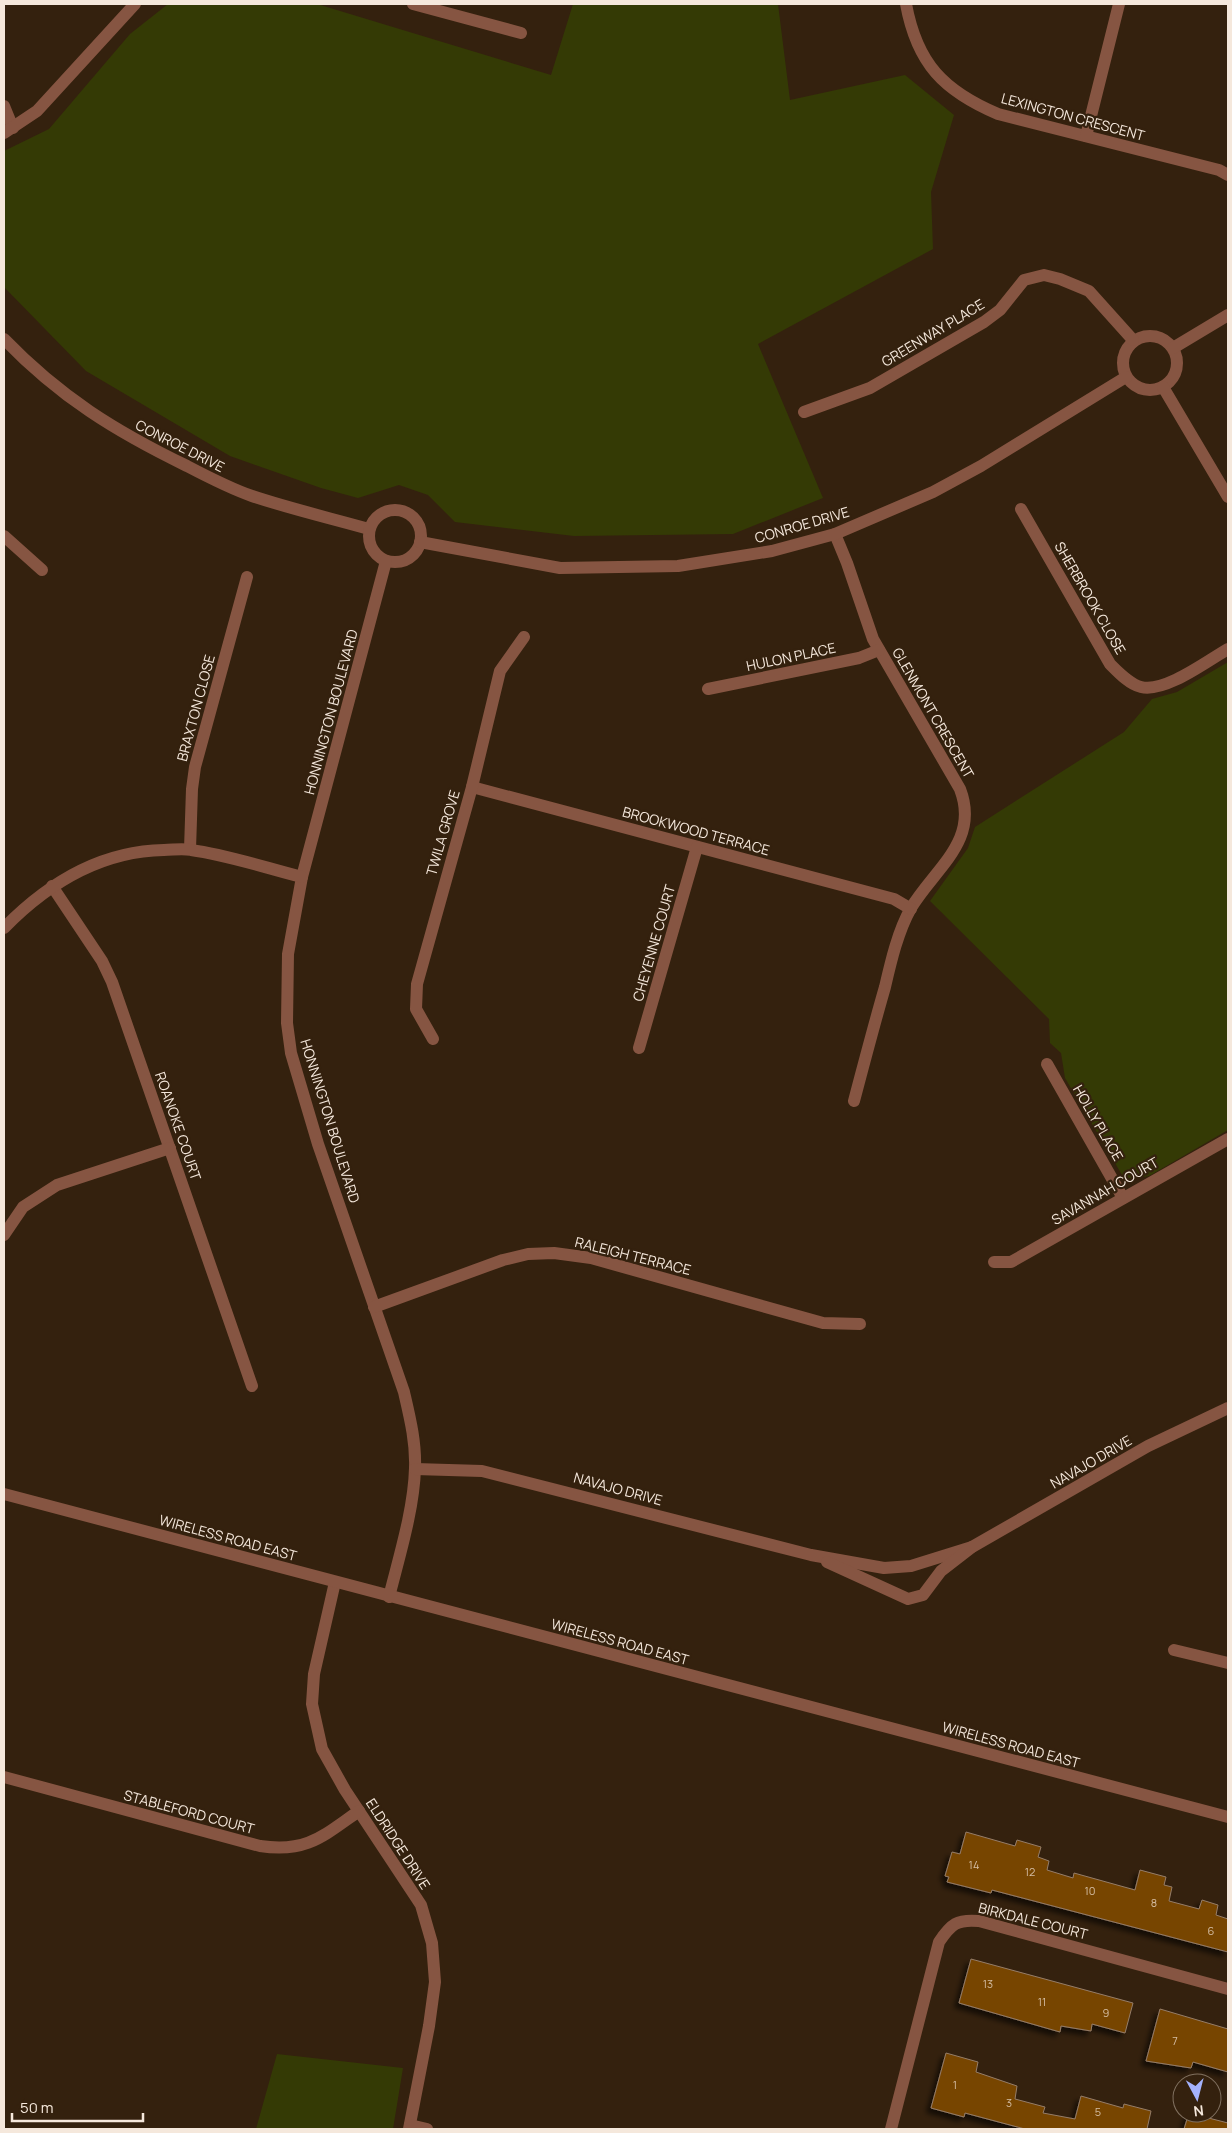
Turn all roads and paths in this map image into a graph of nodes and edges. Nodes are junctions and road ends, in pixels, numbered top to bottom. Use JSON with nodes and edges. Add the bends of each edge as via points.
{"nodes":[{"id":1,"x":135,"y":4,"type":"edge"},
{"id":2,"x":412,"y":4,"type":"edge"},
{"id":3,"x":906,"y":4,"type":"edge"},
{"id":4,"x":1119,"y":4,"type":"edge"},
{"id":5,"x":521,"y":32,"type":"dead end"},
{"id":6,"x":4,"y":106,"type":"edge"},
{"id":7,"x":8,"y":131,"type":"edge"},
{"id":8,"x":1086,"y":136,"type":"junction"},
{"id":9,"x":1228,"y":175,"type":"edge"},
{"id":10,"x":1228,"y":315,"type":"edge"},
{"id":11,"x":4,"y":339,"type":"edge"},
{"id":12,"x":1133,"y":340,"type":"junction"},
{"id":13,"x":1173,"y":348,"type":"junction"},
{"id":14,"x":1126,"y":377,"type":"junction"},
{"id":15,"x":1163,"y":387,"type":"junction"},
{"id":16,"x":804,"y":412,"type":"dead end"},
{"id":17,"x":1224,"y":481,"type":"edge"},
{"id":18,"x":1228,"y":497,"type":"edge"},
{"id":19,"x":1021,"y":509,"type":"dead end"},
{"id":20,"x":369,"y":529,"type":"junction"},
{"id":21,"x":835,"y":534,"type":"junction"},
{"id":22,"x":4,"y":536,"type":"edge"},
{"id":23,"x":420,"y":542,"type":"junction"},
{"id":24,"x":386,"y":561,"type":"junction"},
{"id":25,"x":42,"y":570,"type":"dead end"},
{"id":26,"x":247,"y":577,"type":"dead end"},
{"id":27,"x":524,"y":637,"type":"dead end"},
{"id":28,"x":1228,"y":649,"type":"edge"},
{"id":29,"x":879,"y":650,"type":"junction"},
{"id":30,"x":708,"y":689,"type":"dead end"},
{"id":31,"x":472,"y":787,"type":"junction"},
{"id":32,"x":697,"y":847,"type":"junction"},
{"id":33,"x":190,"y":850,"type":"junction"},
{"id":34,"x":302,"y":877,"type":"junction"},
{"id":35,"x":52,"y":886,"type":"junction"},
{"id":36,"x":911,"y":908,"type":"junction"},
{"id":37,"x":4,"y":928,"type":"edge"},
{"id":38,"x":433,"y":1039,"type":"dead end"},
{"id":39,"x":639,"y":1048,"type":"dead end"},
{"id":40,"x":1047,"y":1064,"type":"dead end"},
{"id":41,"x":854,"y":1101,"type":"dead end"},
{"id":42,"x":1228,"y":1138,"type":"edge"},
{"id":43,"x":170,"y":1148,"type":"junction"},
{"id":44,"x":1123,"y":1198,"type":"junction"},
{"id":45,"x":4,"y":1235,"type":"edge"},
{"id":46,"x":994,"y":1262,"type":"dead end"},
{"id":47,"x":374,"y":1307,"type":"junction"},
{"id":48,"x":860,"y":1324,"type":"dead end"},
{"id":49,"x":252,"y":1386,"type":"dead end"},
{"id":50,"x":1228,"y":1408,"type":"edge"},
{"id":51,"x":415,"y":1469,"type":"junction"},
{"id":52,"x":4,"y":1494,"type":"edge"},
{"id":53,"x":972,"y":1547,"type":"junction"},
{"id":54,"x":811,"y":1555,"type":"junction"},
{"id":55,"x":335,"y":1582,"type":"junction"},
{"id":56,"x":388,"y":1597,"type":"junction"},
{"id":57,"x":1174,"y":1650,"type":"dead end"},
{"id":58,"x":1228,"y":1663,"type":"edge"},
{"id":59,"x":4,"y":1777,"type":"edge"},
{"id":60,"x":359,"y":1811,"type":"junction"},
{"id":61,"x":1228,"y":1817,"type":"edge"},
{"id":62,"x":1228,"y":1989,"type":"edge"},
{"id":63,"x":410,"y":2127,"type":"edge"},
{"id":64,"x":427,"y":2129,"type":"edge"},
{"id":65,"x":894,"y":2129,"type":"edge"}],
"edges":[{"from":1,"to":7,"type":"street","via":[[37,111]]},
{"from":2,"to":5,"type":"street"},
{"from":3,"to":8,"type":"street","name":"LEXINGTON CRESCENT","via":[[916,40],[931,67],[950,88],[998,114]]},
{"from":4,"to":8,"type":"street"},
{"from":6,"to":7,"type":"street"},
{"from":8,"to":9,"type":"street","name":"LEXINGTON CRESCENT"},
{"from":10,"to":13,"type":"street"},
{"from":11,"to":20,"type":"street","name":"CONROE DRIVE","via":[[65,396],[144,446],[252,496]]},
{"from":12,"to":13,"type":"street","via":[[1157,336]]},
{"from":12,"to":14,"type":"street","via":[[1123,356]]},
{"from":12,"to":16,"type":"street","name":"GREENWAY PLACE","via":[[1089,291],[1060,278],[1032,276],[1024,280],[1000,310],[984,322],[870,388]]},
{"from":13,"to":15,"type":"street","via":[[1176,371]]},
{"from":14,"to":15,"type":"street","via":[[1141,389]]},
{"from":14,"to":21,"type":"street","name":"CONROE DRIVE","via":[[933,492]]},
{"from":15,"to":17,"type":"street"},
{"from":17,"to":18,"type":"street"},
{"from":19,"to":28,"type":"street","name":"SHERBROOK CLOSE","via":[[1110,664],[1128,680],[1150,688],[1164,684]]},
{"from":20,"to":23,"type":"street","via":[[380,514],[401,510],[417,522]]},
{"from":20,"to":24,"type":"street","via":[[372,550]]},
{"from":21,"to":23,"type":"street","name":"CONROE DRIVE","via":[[772,551],[678,566],[560,568]]},
{"from":21,"to":29,"type":"street","name":"GLENMONT CRESCENT"},
{"from":22,"to":25,"type":"street"},
{"from":23,"to":24,"type":"street","via":[[408,559]]},
{"from":24,"to":34,"type":"street","name":"HONNINGTON BOULEVARD"},
{"from":26,"to":33,"type":"street","name":"BRAXTON CLOSE","via":[[195,767]]},
{"from":27,"to":31,"type":"street","name":"TWILA GROVE","via":[[500,671]]},
{"from":29,"to":30,"type":"street","name":"HULON PLACE","via":[[859,658]]},
{"from":29,"to":36,"type":"street","name":"GLENMONT CRESCENT","via":[[960,789],[965,810],[964,831],[956,846]]},
{"from":31,"to":32,"type":"street","name":"BROOKWOOD TERRACE"},
{"from":31,"to":38,"type":"street","name":"TWILA GROVE","via":[[417,984],[416,1008]]},
{"from":32,"to":36,"type":"street","name":"BROOKWOOD TERRACE","via":[[894,899]]},
{"from":32,"to":39,"type":"street","name":"CHEYENNE COURT"},
{"from":33,"to":34,"type":"street"},
{"from":33,"to":35,"type":"street","via":[[127,853],[100,861]]},
{"from":34,"to":47,"type":"street","name":"HONNINGTON BOULEVARD","via":[[288,954],[291,1053],[318,1144]]},
{"from":35,"to":37,"type":"street"},
{"from":35,"to":43,"type":"street","name":"ROANOKE COURT","via":[[109,975]]},
{"from":36,"to":41,"type":"street","name":"GLENMONT CRESCENT","via":[[892,959]]},
{"from":40,"to":44,"type":"street","name":"HOLLY PLACE"},
{"from":42,"to":44,"type":"street","name":"SAVANNAH COURT"},
{"from":43,"to":45,"type":"street","via":[[57,1185],[23,1207]]},
{"from":43,"to":49,"type":"street","name":"ROANOKE COURT"},
{"from":44,"to":46,"type":"street","name":"SAVANNAH COURT","via":[[1010,1262]]},
{"from":47,"to":48,"type":"street","name":"RALEIGH TERRACE","via":[[503,1260],[528,1254],[554,1253],[591,1258],[823,1323]]},
{"from":47,"to":51,"type":"street","name":"HONNINGTON BOULEVARD","via":[[404,1392],[413,1429]]},
{"from":50,"to":53,"type":"street","name":"NAVAJO DRIVE","via":[[1148,1446]]},
{"from":51,"to":54,"type":"street","name":"NAVAJO DRIVE","via":[[482,1471]]},
{"from":51,"to":56,"type":"street","name":"HONNINGTON BOULEVARD","via":[[404,1536]]},
{"from":52,"to":55,"type":"street","name":"WIRELESS ROAD EAST"},
{"from":53,"to":54,"type":"street","name":"NAVAJO DRIVE","via":[[911,1566],[884,1568]]},
{"from":53,"to":54,"type":"street","name":"NAVAJO DRIVE","via":[[941,1571],[923,1595],[908,1599]]},
{"from":55,"to":56,"type":"street","name":"WIRELESS ROAD EAST"},
{"from":55,"to":60,"type":"street","name":"ELDRIDGE DRIVE","via":[[314,1674],[312,1704],[322,1749]]},
{"from":56,"to":61,"type":"street","name":"WIRELESS ROAD EAST"},
{"from":57,"to":58,"type":"street"},
{"from":59,"to":60,"type":"street","name":"STABLEFORD COURT","via":[[277,1849],[313,1842]]},
{"from":60,"to":63,"type":"street","name":"ELDRIDGE DRIVE","via":[[421,1905],[432,1943],[435,1982]]},
{"from":62,"to":65,"type":"street","name":"BIRKDALE COURT","via":[[979,1921],[964,1920],[950,1927],[939,1942]]},
{"from":63,"to":64,"type":"street"}]}
